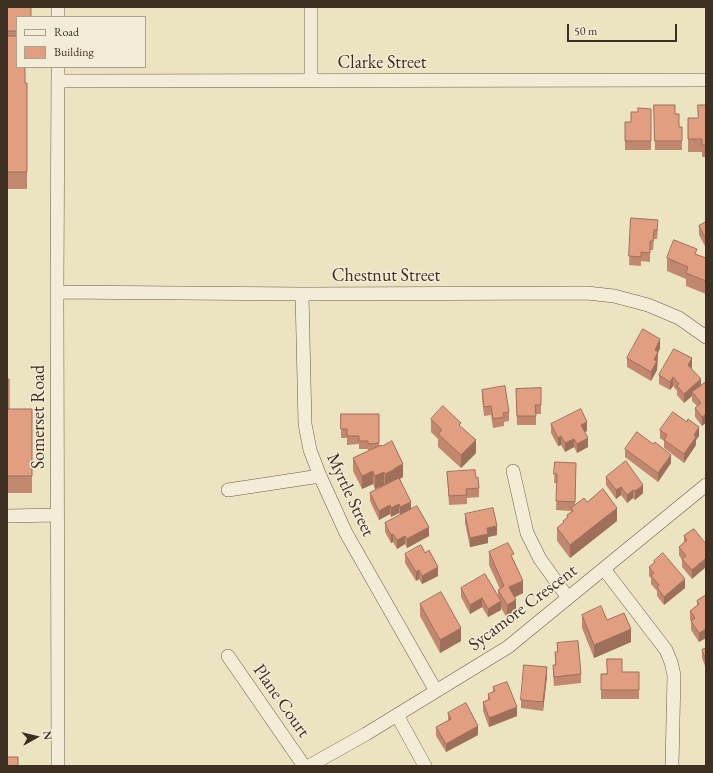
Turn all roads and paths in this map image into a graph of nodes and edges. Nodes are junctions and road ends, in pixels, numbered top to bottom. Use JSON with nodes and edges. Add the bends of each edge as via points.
{"nodes":[{"id":1,"x":311,"y":7,"type":"edge"},
{"id":2,"x":58,"y":68,"type":"edge"},
{"id":3,"x":706,"y":80,"type":"edge"},
{"id":4,"x":58,"y":81,"type":"junction"},
{"id":5,"x":310,"y":81,"type":"junction"},
{"id":6,"x":57,"y":292,"type":"junction"},
{"id":7,"x":302,"y":294,"type":"junction"},
{"id":8,"x":706,"y":337,"type":"edge"},
{"id":9,"x":513,"y":471,"type":"dead end"},
{"id":10,"x":320,"y":476,"type":"junction"},
{"id":11,"x":706,"y":485,"type":"edge"},
{"id":12,"x":228,"y":490,"type":"dead end"},
{"id":13,"x":57,"y":515,"type":"junction"},
{"id":14,"x":7,"y":516,"type":"edge"},
{"id":15,"x":604,"y":569,"type":"junction"},
{"id":16,"x":568,"y":598,"type":"junction"},
{"id":17,"x":228,"y":656,"type":"dead end"},
{"id":18,"x":436,"y":691,"type":"junction"},
{"id":19,"x":397,"y":715,"type":"junction"},
{"id":20,"x":58,"y":766,"type":"edge"},
{"id":21,"x":304,"y":766,"type":"edge"},
{"id":22,"x":309,"y":766,"type":"edge"},
{"id":23,"x":425,"y":766,"type":"edge"},
{"id":24,"x":672,"y":766,"type":"edge"}],
"edges":[{"from":1,"to":5,"type":"street"},
{"from":2,"to":4,"type":"street","name":"Somerset Road"},
{"from":3,"to":5,"type":"street","name":"Clarke Street"},
{"from":4,"to":5,"type":"street","name":"Clarke Street"},
{"from":4,"to":6,"type":"street","name":"Somerset Road"},
{"from":6,"to":7,"type":"street","name":"Chestnut Street"},
{"from":6,"to":13,"type":"street","name":"Somerset Road"},
{"from":7,"to":8,"type":"street","name":"Chestnut Street","via":[[587,293],[614,296],[648,305],[678,318]]},
{"from":7,"to":10,"type":"street","name":"Myrtle Street","via":[[305,424],[310,450]]},
{"from":9,"to":16,"type":"street","via":[[528,533],[540,559]]},
{"from":10,"to":12,"type":"street"},
{"from":10,"to":18,"type":"street","name":"Myrtle Street","via":[[346,533]]},
{"from":11,"to":15,"type":"street","name":"Sycamore Crescent"},
{"from":13,"to":14,"type":"street"},
{"from":13,"to":20,"type":"street","name":"Somerset Road"},
{"from":15,"to":16,"type":"street","name":"Sycamore Crescent"},
{"from":15,"to":24,"type":"street","via":[[666,650],[671,662],[674,675]]},
{"from":16,"to":18,"type":"street","name":"Sycamore Crescent","via":[[508,647]]},
{"from":17,"to":21,"type":"street","name":"Plane Court"},
{"from":18,"to":19,"type":"street","name":"Sycamore Crescent"},
{"from":19,"to":22,"type":"street","name":"Sycamore Crescent"},
{"from":19,"to":23,"type":"street"}]}
